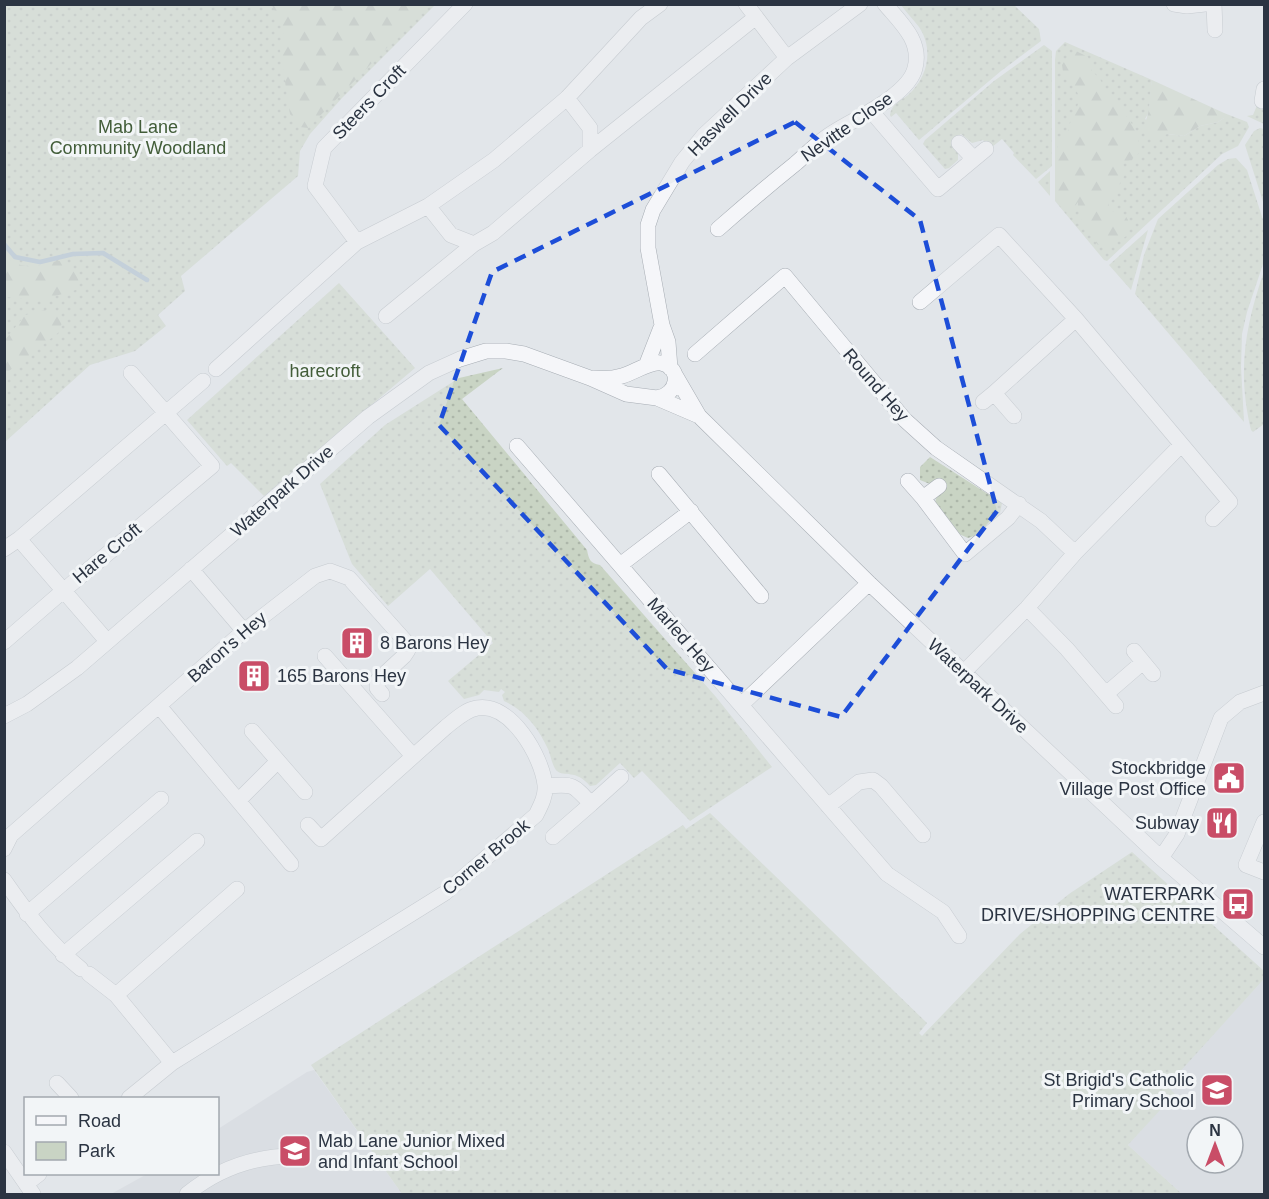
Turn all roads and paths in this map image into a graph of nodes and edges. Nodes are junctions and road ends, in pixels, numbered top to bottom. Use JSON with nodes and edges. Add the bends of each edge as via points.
{"nodes":[{"id":1,"x":465,"y":4,"type":"edge"},
{"id":2,"x":660,"y":4,"type":"edge"},
{"id":3,"x":860,"y":4,"type":"edge"},
{"id":4,"x":885,"y":4,"type":"edge"},
{"id":5,"x":1174,"y":4,"type":"edge"},
{"id":6,"x":1205,"y":4,"type":"edge"},
{"id":7,"x":1214,"y":4,"type":"edge"},
{"id":8,"x":749,"y":8,"type":"edge"},
{"id":9,"x":1215,"y":30,"type":"dead end"},
{"id":10,"x":787,"y":58,"type":"junction"},
{"id":11,"x":567,"y":98,"type":"junction"},
{"id":12,"x":872,"y":112,"type":"junction"},
{"id":13,"x":959,"y":143,"type":"dead end"},
{"id":14,"x":591,"y":150,"type":"junction"},
{"id":15,"x":428,"y":206,"type":"junction"},
{"id":16,"x":718,"y":229,"type":"dead end"},
{"id":17,"x":357,"y":242,"type":"junction"},
{"id":18,"x":474,"y":244,"type":"junction"},
{"id":19,"x":920,"y":302,"type":"dead end"},
{"id":20,"x":386,"y":316,"type":"dead end"},
{"id":21,"x":1076,"y":320,"type":"junction"},
{"id":22,"x":662,"y":325,"type":"junction"},
{"id":23,"x":695,"y":354,"type":"dead end"},
{"id":24,"x":645,"y":367,"type":"junction"},
{"id":25,"x":216,"y":369,"type":"dead end"},
{"id":26,"x":672,"y":370,"type":"junction"},
{"id":27,"x":131,"y":373,"type":"dead end"},
{"id":28,"x":590,"y":378,"type":"junction"},
{"id":29,"x":203,"y":381,"type":"dead end"},
{"id":30,"x":653,"y":398,"type":"junction"},
{"id":31,"x":166,"y":412,"type":"junction"},
{"id":32,"x":699,"y":416,"type":"junction"},
{"id":33,"x":1014,"y":416,"type":"dead end"},
{"id":34,"x":1181,"y":445,"type":"junction"},
{"id":35,"x":517,"y":446,"type":"dead end"},
{"id":36,"x":659,"y":474,"type":"dead end"},
{"id":37,"x":908,"y":481,"type":"dead end"},
{"id":38,"x":939,"y":486,"type":"dead end"},
{"id":39,"x":922,"y":498,"type":"junction"},
{"id":40,"x":1019,"y":504,"type":"junction"},
{"id":41,"x":691,"y":511,"type":"junction"},
{"id":42,"x":1213,"y":519,"type":"dead end"},
{"id":43,"x":19,"y":539,"type":"junction"},
{"id":44,"x":4,"y":549,"type":"edge"},
{"id":45,"x":1075,"y":553,"type":"junction"},
{"id":46,"x":620,"y":565,"type":"junction"},
{"id":47,"x":191,"y":569,"type":"junction"},
{"id":48,"x":869,"y":583,"type":"junction"},
{"id":49,"x":63,"y":591,"type":"junction"},
{"id":50,"x":761,"y":596,"type":"dead end"},
{"id":51,"x":1027,"y":608,"type":"junction"},
{"id":52,"x":244,"y":631,"type":"junction"},
{"id":53,"x":108,"y":640,"type":"junction"},
{"id":54,"x":4,"y":642,"type":"edge"},
{"id":55,"x":325,"y":656,"type":"dead end"},
{"id":56,"x":963,"y":673,"type":"junction"},
{"id":57,"x":1153,"y":674,"type":"dead end"},
{"id":58,"x":1264,"y":693,"type":"edge"},
{"id":59,"x":363,"y":700,"type":"junction"},
{"id":60,"x":741,"y":705,"type":"junction"},
{"id":61,"x":159,"y":706,"type":"junction"},
{"id":62,"x":4,"y":716,"type":"edge"},
{"id":63,"x":252,"y":731,"type":"dead end"},
{"id":64,"x":413,"y":756,"type":"junction"},
{"id":65,"x":277,"y":762,"type":"junction"},
{"id":66,"x":621,"y":777,"type":"dead end"},
{"id":67,"x":545,"y":786,"type":"junction"},
{"id":68,"x":305,"y":792,"type":"dead end"},
{"id":69,"x":161,"y":799,"type":"dead end"},
{"id":70,"x":239,"y":800,"type":"junction"},
{"id":71,"x":591,"y":804,"type":"junction"},
{"id":72,"x":828,"y":806,"type":"junction"},
{"id":73,"x":1264,"y":822,"type":"edge"},
{"id":74,"x":308,"y":825,"type":"dead end"},
{"id":75,"x":923,"y":835,"type":"dead end"},
{"id":76,"x":553,"y":837,"type":"dead end"},
{"id":77,"x":197,"y":841,"type":"dead end"},
{"id":78,"x":4,"y":849,"type":"edge"},
{"id":79,"x":1161,"y":858,"type":"junction"},
{"id":80,"x":291,"y":864,"type":"dead end"},
{"id":81,"x":1264,"y":872,"type":"edge"},
{"id":82,"x":4,"y":880,"type":"edge"},
{"id":83,"x":237,"y":889,"type":"dead end"},
{"id":84,"x":27,"y":914,"type":"junction"},
{"id":85,"x":959,"y":936,"type":"dead end"},
{"id":86,"x":1264,"y":947,"type":"edge"},
{"id":87,"x":63,"y":955,"type":"junction"},
{"id":88,"x":116,"y":995,"type":"junction"},
{"id":89,"x":172,"y":1063,"type":"junction"},
{"id":90,"x":57,"y":1083,"type":"dead end"},
{"id":91,"x":70,"y":1097,"type":"edge"},
{"id":92,"x":130,"y":1097,"type":"edge"},
{"id":93,"x":4,"y":1152,"type":"edge"},
{"id":94,"x":294,"y":1156,"type":"dead end"},
{"id":95,"x":219,"y":1174,"type":"edge"},
{"id":96,"x":38,"y":1175,"type":"edge"},
{"id":97,"x":217,"y":1175,"type":"edge"},
{"id":98,"x":29,"y":1189,"type":"edge"},
{"id":99,"x":187,"y":1194,"type":"edge"}],
"edges":[{"from":1,"to":17,"type":"street","name":"Steers Croft","via":[[324,148],[315,186]]},
{"from":2,"to":11,"type":"street","via":[[641,18]]},
{"from":3,"to":10,"type":"street","name":"Haswell Drive"},
{"from":4,"to":12,"type":"street","name":"Nevitte Close","via":[[910,34],[917,55],[915,70],[907,83]]},
{"from":5,"to":6,"type":"street"},
{"from":7,"to":9,"type":"street"},
{"from":8,"to":10,"type":"street"},
{"from":8,"to":14,"type":"street"},
{"from":10,"to":22,"type":"street","name":"Haswell Drive","via":[[704,135],[682,162],[653,210],[647,236]]},
{"from":11,"to":14,"type":"street","via":[[590,128]]},
{"from":11,"to":15,"type":"street","via":[[494,160]]},
{"from":12,"to":13,"type":"street","via":[[938,189],[980,154]]},
{"from":12,"to":16,"type":"street","name":"Nevitte Close","via":[[832,133]]},
{"from":14,"to":18,"type":"street","via":[[494,233]]},
{"from":15,"to":17,"type":"street"},
{"from":15,"to":18,"type":"street","via":[[451,235]]},
{"from":17,"to":25,"type":"street"},
{"from":18,"to":20,"type":"street"},
{"from":19,"to":21,"type":"street","via":[[999,235]]},
{"from":21,"to":33,"type":"street","via":[[988,398]]},
{"from":21,"to":34,"type":"street"},
{"from":22,"to":24,"type":"street"},
{"from":22,"to":26,"type":"street","name":"Haswell Drive"},
{"from":23,"to":40,"type":"street","name":"Round Hey","via":[[785,276],[905,420],[936,448]]},
{"from":24,"to":26,"type":"street","name":"Waterpark Drive","via":[[656,362]]},
{"from":24,"to":28,"type":"street","name":"Waterpark Drive","via":[[619,377]]},
{"from":24,"to":30,"type":"street","via":[[639,384]]},
{"from":26,"to":30,"type":"street","via":[[672,390],[663,398]]},
{"from":26,"to":32,"type":"street","name":"Waterpark Drive"},
{"from":27,"to":31,"type":"street"},
{"from":28,"to":30,"type":"street","name":"Waterpark Drive","via":[[635,397]]},
{"from":28,"to":47,"type":"street","name":"Waterpark Drive","via":[[506,351],[472,355],[429,373],[368,417]]},
{"from":29,"to":31,"type":"street"},
{"from":30,"to":32,"type":"street","name":"Waterpark Drive"},
{"from":31,"to":43,"type":"street"},
{"from":31,"to":49,"type":"street","name":"Hare Croft","via":[[212,465]]},
{"from":32,"to":48,"type":"street","name":"Waterpark Drive"},
{"from":34,"to":42,"type":"street","via":[[1230,502]]},
{"from":34,"to":45,"type":"street"},
{"from":35,"to":46,"type":"street","name":"Marled Hey"},
{"from":36,"to":41,"type":"street"},
{"from":37,"to":39,"type":"street"},
{"from":38,"to":39,"type":"street"},
{"from":39,"to":40,"type":"street","via":[[965,554]]},
{"from":40,"to":45,"type":"street","name":"Round Hey"},
{"from":41,"to":46,"type":"street"},
{"from":41,"to":50,"type":"street"},
{"from":43,"to":44,"type":"street"},
{"from":43,"to":49,"type":"street"},
{"from":45,"to":51,"type":"street"},
{"from":46,"to":60,"type":"street","name":"Marled Hey"},
{"from":47,"to":52,"type":"street"},
{"from":47,"to":53,"type":"street","name":"Waterpark Drive"},
{"from":48,"to":56,"type":"street","name":"Waterpark Drive"},
{"from":48,"to":60,"type":"street"},
{"from":49,"to":53,"type":"street"},
{"from":49,"to":54,"type":"street","name":"Hare Croft"},
{"from":51,"to":56,"type":"street"},
{"from":51,"to":57,"type":"street","via":[[1111,700],[1139,656]]},
{"from":52,"to":59,"type":"street","name":"Baron's Hey","via":[[315,576],[330,571],[349,578],[407,643],[408,650],[378,680],[379,691]]},
{"from":52,"to":61,"type":"street","name":"Baron's Hey"},
{"from":53,"to":62,"type":"street","name":"Waterpark Drive","via":[[51,687]]},
{"from":55,"to":59,"type":"street"},
{"from":56,"to":79,"type":"street","name":"Waterpark Drive"},
{"from":58,"to":79,"type":"street","via":[[1240,702],[1221,718],[1177,834]]},
{"from":59,"to":64,"type":"street"},
{"from":60,"to":72,"type":"street","name":"Marled Hey"},
{"from":61,"to":70,"type":"street"},
{"from":61,"to":78,"type":"street","name":"Baron's Hey","via":[[11,835]]},
{"from":63,"to":65,"type":"street"},
{"from":64,"to":67,"type":"street","via":[[467,711],[488,708],[510,720],[524,736],[541,767]]},
{"from":64,"to":74,"type":"street","via":[[321,839]]},
{"from":65,"to":68,"type":"street"},
{"from":65,"to":70,"type":"street"},
{"from":66,"to":71,"type":"street"},
{"from":67,"to":71,"type":"street","via":[[575,786]]},
{"from":67,"to":89,"type":"street","name":"Corner Brook","via":[[536,815],[445,893]]},
{"from":69,"to":84,"type":"street"},
{"from":70,"to":80,"type":"street"},
{"from":71,"to":76,"type":"street"},
{"from":72,"to":75,"type":"street","via":[[859,782],[873,780]]},
{"from":72,"to":85,"type":"street","name":"Marled Hey","via":[[887,874],[943,912]]},
{"from":73,"to":81,"type":"street","via":[[1246,865]]},
{"from":77,"to":87,"type":"street"},
{"from":79,"to":86,"type":"street","name":"Waterpark Drive"},
{"from":82,"to":84,"type":"street"},
{"from":83,"to":88,"type":"street"},
{"from":84,"to":87,"type":"street"},
{"from":87,"to":88,"type":"street"},
{"from":88,"to":89,"type":"street"},
{"from":89,"to":92,"type":"street","name":"Corner Brook"},
{"from":90,"to":91,"type":"street"},
{"from":93,"to":98,"type":"street"},
{"from":94,"to":95,"type":"street","via":[[263,1159]]},
{"from":96,"to":98,"type":"street"},
{"from":97,"to":99,"type":"street"}]}
